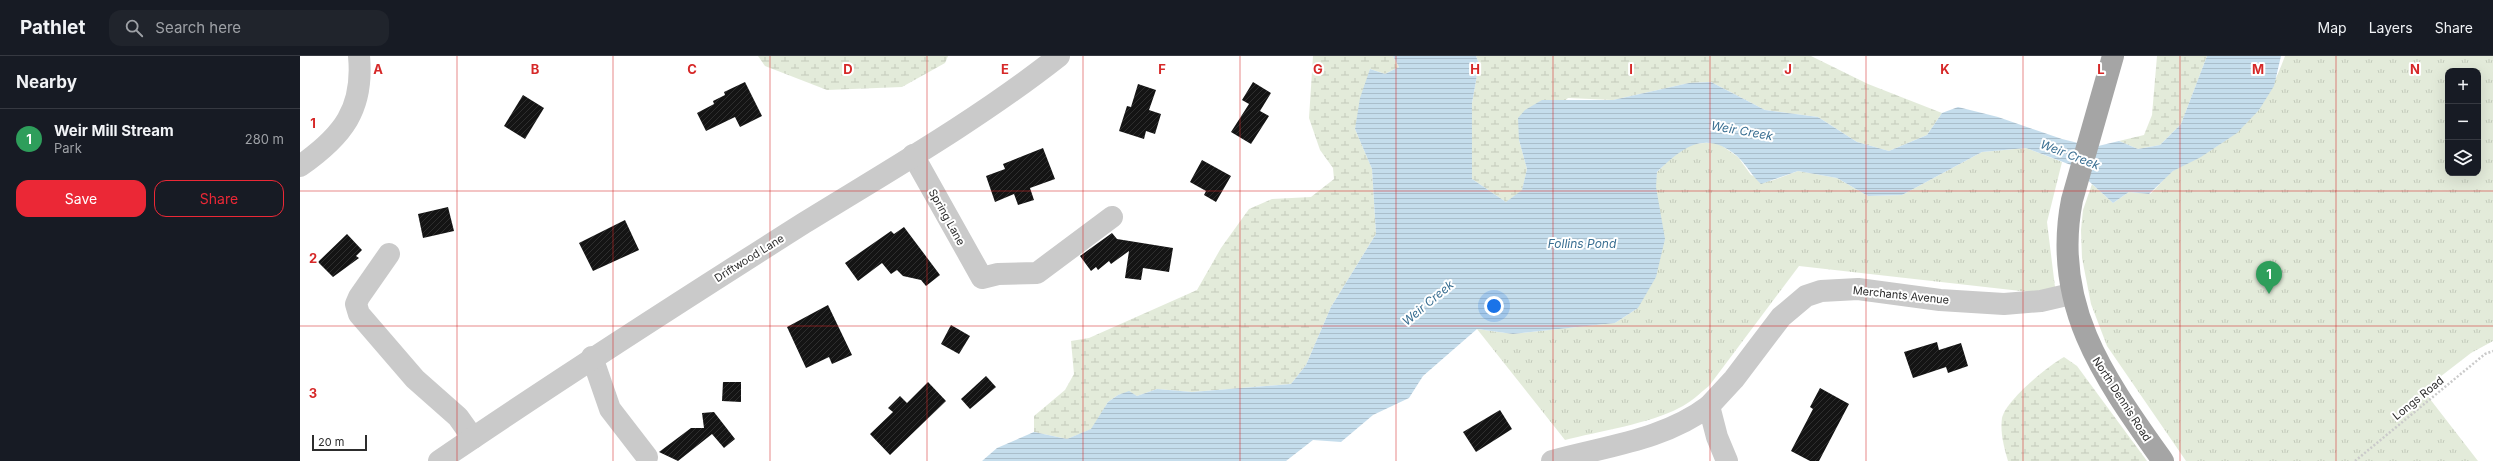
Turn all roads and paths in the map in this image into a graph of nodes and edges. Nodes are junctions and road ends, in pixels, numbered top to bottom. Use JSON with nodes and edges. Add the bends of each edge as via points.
{"nodes":[{"id":1,"x":359,"y":56,"type":"edge"},
{"id":2,"x":1059,"y":56,"type":"edge"},
{"id":3,"x":2113,"y":56,"type":"edge"},
{"id":4,"x":913,"y":155,"type":"junction"},
{"id":5,"x":300,"y":166,"type":"edge"},
{"id":6,"x":1112,"y":217,"type":"dead end"},
{"id":7,"x":389,"y":254,"type":"dead end"},
{"id":8,"x":2071,"y":294,"type":"junction"},
{"id":9,"x":2493,"y":351,"type":"edge"},
{"id":10,"x":592,"y":357,"type":"junction"},
{"id":11,"x":1709,"y":406,"type":"junction"},
{"id":12,"x":473,"y":438,"type":"junction"},
{"id":13,"x":648,"y":457,"type":"dead end"},
{"id":14,"x":439,"y":461,"type":"edge"},
{"id":15,"x":1552,"y":461,"type":"edge"},
{"id":16,"x":1727,"y":461,"type":"edge"},
{"id":17,"x":2163,"y":461,"type":"edge"},
{"id":18,"x":2354,"y":461,"type":"edge"}],
"edges":[{"from":1,"to":5,"type":"street","via":[[360,93],[344,126],[330,142]]},
{"from":2,"to":4,"type":"street","name":"Driftwood Lane","via":[[1031,78]]},
{"from":3,"to":8,"type":"main road","name":"North Dennis Road","via":[[2075,185],[2067,222]]},
{"from":4,"to":6,"type":"street","name":"Spring Lane","via":[[982,278],[998,274],[1037,273]]},
{"from":4,"to":10,"type":"street","name":"Driftwood Lane"},
{"from":7,"to":12,"type":"street","via":[[359,297],[356,304],[359,314],[415,379],[458,417]]},
{"from":8,"to":11,"type":"street","name":"Merchants Avenue","via":[[2041,301],[2004,304],[1940,300],[1858,289],[1821,290],[1806,296],[1781,317],[1734,380]]},
{"from":8,"to":17,"type":"main road","name":"North Dennis Road","via":[[2083,331],[2102,370]]},
{"from":9,"to":18,"type":"path","name":"Longs Road","via":[[2485,354]]},
{"from":10,"to":12,"type":"street","name":"Driftwood Lane"},
{"from":10,"to":13,"type":"street","via":[[610,409]]},
{"from":11,"to":15,"type":"street","name":"Merchants Avenue","via":[[1694,417],[1659,432]]},
{"from":11,"to":16,"type":"street","via":[[1717,437]]},
{"from":12,"to":14,"type":"street","name":"Driftwood Lane"}]}
